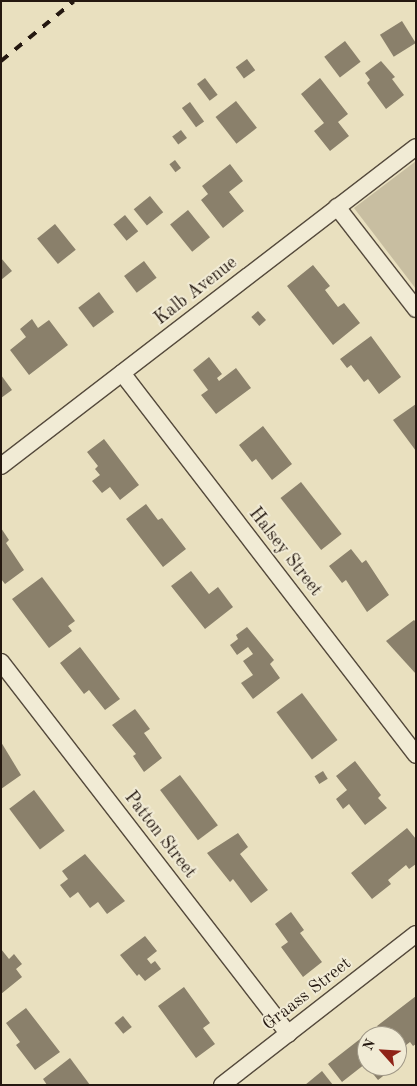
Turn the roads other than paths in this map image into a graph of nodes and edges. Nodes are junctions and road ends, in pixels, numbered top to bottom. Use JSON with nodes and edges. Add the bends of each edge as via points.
{"nodes":[{"id":1,"x":416,"y":147,"type":"edge"},
{"id":2,"x":337,"y":208,"type":"junction"},
{"id":3,"x":416,"y":309,"type":"edge"},
{"id":4,"x":122,"y":373,"type":"junction"},
{"id":5,"x":1,"y":466,"type":"edge"},
{"id":6,"x":1,"y":662,"type":"edge"},
{"id":7,"x":416,"y":755,"type":"edge"},
{"id":8,"x":416,"y":934,"type":"edge"},
{"id":9,"x":288,"y":1034,"type":"junction"},
{"id":10,"x":222,"y":1085,"type":"edge"}],
"edges":[{"from":1,"to":2,"type":"street","name":"Kalb Avenue"},
{"from":2,"to":3,"type":"street"},
{"from":2,"to":4,"type":"street","name":"Kalb Avenue"},
{"from":4,"to":5,"type":"street","name":"Kalb Avenue"},
{"from":4,"to":7,"type":"street","name":"Halsey Street"},
{"from":6,"to":9,"type":"street","name":"Patton Street"},
{"from":8,"to":9,"type":"street","name":"Graass Street"},
{"from":9,"to":10,"type":"street","name":"Graass Street"}]}
